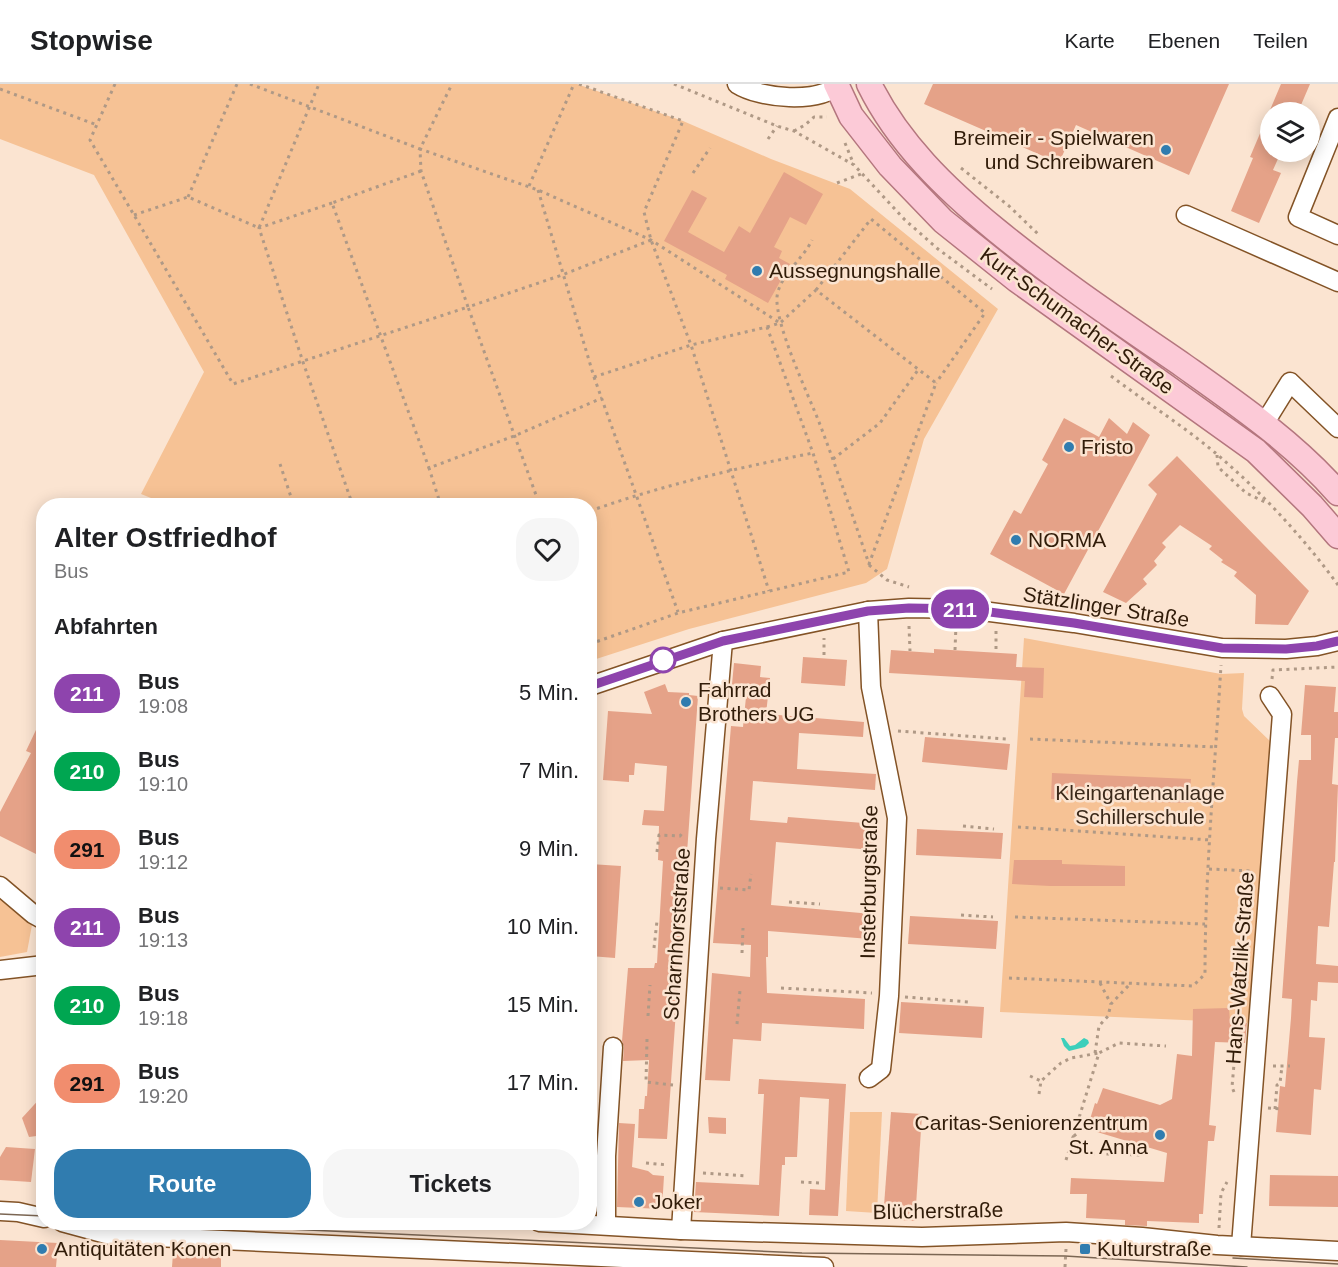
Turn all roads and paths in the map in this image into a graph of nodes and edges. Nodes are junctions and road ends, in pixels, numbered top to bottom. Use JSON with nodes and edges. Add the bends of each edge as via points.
{"nodes":[{"id":1,"x":115,"y":84,"type":"edge"},
{"id":2,"x":237,"y":84,"type":"edge"},
{"id":3,"x":250,"y":84,"type":"edge"},
{"id":4,"x":319,"y":84,"type":"edge"},
{"id":5,"x":452,"y":84,"type":"edge"},
{"id":6,"x":574,"y":84,"type":"edge"},
{"id":7,"x":579,"y":84,"type":"edge"},
{"id":8,"x":674,"y":84,"type":"edge"},
{"id":9,"x":737,"y":84,"type":"edge"},
{"id":10,"x":869,"y":84,"type":"edge"},
{"id":11,"x":838,"y":85,"type":"edge"},
{"id":12,"x":0,"y":89,"type":"edge"},
{"id":13,"x":309,"y":106,"type":"junction"},
{"id":14,"x":1338,"y":118,"type":"edge"},
{"id":15,"x":97,"y":124,"type":"junction"},
{"id":16,"x":777,"y":126,"type":"junction"},
{"id":17,"x":794,"y":130,"type":"dead end"},
{"id":18,"x":768,"y":139,"type":"dead end"},
{"id":19,"x":710,"y":148,"type":"dead end"},
{"id":20,"x":420,"y":149,"type":"junction"},
{"id":21,"x":956,"y":164,"type":"dead end"},
{"id":22,"x":421,"y":171,"type":"junction"},
{"id":23,"x":693,"y":173,"type":"dead end"},
{"id":24,"x":862,"y":174,"type":"dead end"},
{"id":25,"x":837,"y":183,"type":"dead end"},
{"id":26,"x":529,"y":186,"type":"junction"},
{"id":27,"x":538,"y":190,"type":"junction"},
{"id":28,"x":188,"y":197,"type":"junction"},
{"id":29,"x":332,"y":203,"type":"junction"},
{"id":30,"x":134,"y":215,"type":"junction"},
{"id":31,"x":1186,"y":215,"type":"dead end"},
{"id":32,"x":259,"y":228,"type":"junction"},
{"id":33,"x":1338,"y":235,"type":"edge"},
{"id":34,"x":1040,"y":236,"type":"dead end"},
{"id":35,"x":651,"y":240,"type":"junction"},
{"id":36,"x":812,"y":240,"type":"dead end"},
{"id":37,"x":562,"y":275,"type":"junction"},
{"id":38,"x":1338,"y":282,"type":"edge"},
{"id":39,"x":816,"y":290,"type":"junction"},
{"id":40,"x":468,"y":307,"type":"junction"},
{"id":41,"x":780,"y":323,"type":"junction"},
{"id":42,"x":767,"y":327,"type":"junction"},
{"id":43,"x":382,"y":335,"type":"junction"},
{"id":44,"x":691,"y":345,"type":"junction"},
{"id":45,"x":303,"y":362,"type":"junction"},
{"id":46,"x":918,"y":370,"type":"junction"},
{"id":47,"x":594,"y":377,"type":"junction"},
{"id":48,"x":936,"y":383,"type":"junction"},
{"id":49,"x":602,"y":398,"type":"junction"},
{"id":50,"x":1264,"y":424,"type":"junction"},
{"id":51,"x":1338,"y":428,"type":"edge"},
{"id":52,"x":514,"y":436,"type":"junction"},
{"id":53,"x":813,"y":453,"type":"junction"},
{"id":54,"x":833,"y":459,"type":"junction"},
{"id":55,"x":280,"y":464,"type":"dead end"},
{"id":56,"x":429,"y":468,"type":"junction"},
{"id":57,"x":729,"y":470,"type":"junction"},
{"id":58,"x":1338,"y":493,"type":"edge"},
{"id":59,"x":636,"y":495,"type":"junction"},
{"id":60,"x":291,"y":498,"type":"edge"},
{"id":61,"x":350,"y":498,"type":"edge"},
{"id":62,"x":438,"y":498,"type":"edge"},
{"id":63,"x":537,"y":498,"type":"edge"},
{"id":64,"x":1272,"y":505,"type":"junction"},
{"id":65,"x":597,"y":509,"type":"edge"},
{"id":66,"x":1338,"y":536,"type":"edge"},
{"id":67,"x":869,"y":564,"type":"junction"},
{"id":68,"x":1338,"y":585,"type":"edge"},
{"id":69,"x":909,"y":587,"type":"dead end"},
{"id":70,"x":769,"y":591,"type":"junction"},
{"id":71,"x":909,"y":608,"type":"junction"},
{"id":72,"x":957,"y":609,"type":"junction"},
{"id":73,"x":868,"y":611,"type":"junction"},
{"id":74,"x":678,"y":613,"type":"junction"},
{"id":75,"x":597,"y":641,"type":"edge"},
{"id":76,"x":723,"y":641,"type":"junction"},
{"id":77,"x":1338,"y":641,"type":"edge"},
{"id":78,"x":1222,"y":648,"type":"junction"},
{"id":79,"x":955,"y":650,"type":"dead end"},
{"id":80,"x":910,"y":651,"type":"dead end"},
{"id":81,"x":1338,"y":667,"type":"edge"},
{"id":82,"x":597,"y":684,"type":"edge"},
{"id":83,"x":1270,"y":696,"type":"joint"},
{"id":84,"x":879,"y":730,"type":"junction"},
{"id":85,"x":1006,"y":739,"type":"dead end"},
{"id":86,"x":1030,"y":739,"type":"dead end"},
{"id":87,"x":1216,"y":747,"type":"junction"},
{"id":88,"x":963,"y":826,"type":"dead end"},
{"id":89,"x":1018,"y":827,"type":"dead end"},
{"id":90,"x":994,"y":828,"type":"dead end"},
{"id":91,"x":684,"y":831,"type":"dead end"},
{"id":92,"x":1209,"y":840,"type":"junction"},
{"id":93,"x":657,"y":852,"type":"dead end"},
{"id":94,"x":1209,"y":869,"type":"junction"},
{"id":95,"x":1270,"y":872,"type":"junction"},
{"id":96,"x":751,"y":874,"type":"dead end"},
{"id":97,"x":0,"y":886,"type":"edge"},
{"id":98,"x":703,"y":886,"type":"junction"},
{"id":99,"x":789,"y":902,"type":"dead end"},
{"id":100,"x":820,"y":904,"type":"dead end"},
{"id":101,"x":961,"y":915,"type":"dead end"},
{"id":102,"x":36,"y":916,"type":"edge"},
{"id":103,"x":993,"y":917,"type":"dead end"},
{"id":104,"x":1015,"y":917,"type":"dead end"},
{"id":105,"x":657,"y":921,"type":"dead end"},
{"id":106,"x":1205,"y":924,"type":"junction"},
{"id":107,"x":743,"y":928,"type":"dead end"},
{"id":108,"x":654,"y":948,"type":"dead end"},
{"id":109,"x":742,"y":953,"type":"dead end"},
{"id":110,"x":36,"y":966,"type":"edge"},
{"id":111,"x":0,"y":970,"type":"edge"},
{"id":112,"x":1009,"y":978,"type":"dead end"},
{"id":113,"x":1100,"y":983,"type":"junction"},
{"id":114,"x":650,"y":985,"type":"dead end"},
{"id":115,"x":1129,"y":985,"type":"junction"},
{"id":116,"x":781,"y":987,"type":"dead end"},
{"id":117,"x":740,"y":990,"type":"dead end"},
{"id":118,"x":889,"y":995,"type":"junction"},
{"id":119,"x":969,"y":1002,"type":"dead end"},
{"id":120,"x":1111,"y":1004,"type":"junction"},
{"id":121,"x":648,"y":1016,"type":"dead end"},
{"id":122,"x":736,"y":1024,"type":"dead end"},
{"id":123,"x":647,"y":1039,"type":"dead end"},
{"id":124,"x":1091,"y":1044,"type":"dead end"},
{"id":125,"x":1096,"y":1044,"type":"junction"},
{"id":126,"x":1166,"y":1046,"type":"dead end"},
{"id":127,"x":614,"y":1047,"type":"dead end"},
{"id":128,"x":1097,"y":1053,"type":"junction"},
{"id":129,"x":1282,"y":1066,"type":"dead end"},
{"id":130,"x":1030,"y":1076,"type":"dead end"},
{"id":131,"x":868,"y":1078,"type":"dead end"},
{"id":132,"x":1041,"y":1080,"type":"junction"},
{"id":133,"x":690,"y":1087,"type":"junction"},
{"id":134,"x":1039,"y":1094,"type":"dead end"},
{"id":135,"x":1275,"y":1109,"type":"dead end"},
{"id":136,"x":1074,"y":1134,"type":"junction"},
{"id":137,"x":1069,"y":1153,"type":"junction"},
{"id":138,"x":1089,"y":1153,"type":"junction"},
{"id":139,"x":1143,"y":1155,"type":"dead end"},
{"id":140,"x":1066,"y":1160,"type":"dead end"},
{"id":141,"x":684,"y":1173,"type":"junction"},
{"id":142,"x":746,"y":1176,"type":"dead end"},
{"id":143,"x":801,"y":1182,"type":"dead end"},
{"id":144,"x":821,"y":1184,"type":"dead end"},
{"id":145,"x":36,"y":1210,"type":"edge"},
{"id":146,"x":0,"y":1211,"type":"edge"},
{"id":147,"x":18,"y":1212,"type":"junction"},
{"id":148,"x":36,"y":1216,"type":"edge"},
{"id":149,"x":597,"y":1225,"type":"edge"},
{"id":150,"x":606,"y":1226,"type":"junction"},
{"id":151,"x":125,"y":1230,"type":"edge"},
{"id":152,"x":681,"y":1230,"type":"junction"},
{"id":153,"x":1241,"y":1246,"type":"junction"},
{"id":154,"x":1338,"y":1251,"type":"edge"},
{"id":155,"x":532,"y":1260,"type":"edge"},
{"id":156,"x":790,"y":1266,"type":"edge"},
{"id":157,"x":824,"y":1267,"type":"edge"}],
"edges":[{"from":1,"to":15,"type":"path"},
{"from":2,"to":28,"type":"path"},
{"from":3,"to":13,"type":"path"},
{"from":4,"to":13,"type":"path"},
{"from":5,"to":20,"type":"path"},
{"from":6,"to":26,"type":"path"},
{"from":7,"to":35,"type":"path","via":[[683,121],[644,212]]},
{"from":8,"to":16,"type":"path"},
{"from":9,"to":11,"type":"street","name":"Kurt-Schumacher-Straße","via":[[765,95],[794,97],[818,95]]},
{"from":10,"to":50,"type":"main road","name":"Kurt-Schumacher-Straße","via":[[903,139],[965,205],[1074,290]]},
{"from":11,"to":66,"type":"main road","name":"Kurt-Schumacher-Straße","via":[[851,116],[890,166],[943,220],[1017,280],[1256,451]]},
{"from":12,"to":15,"type":"path"},
{"from":13,"to":20,"type":"path"},
{"from":13,"to":32,"type":"path"},
{"from":14,"to":33,"type":"street","via":[[1298,217]]},
{"from":15,"to":30,"type":"path","via":[[90,140]]},
{"from":16,"to":17,"type":"path"},
{"from":16,"to":18,"type":"path"},
{"from":19,"to":23,"type":"path"},
{"from":20,"to":22,"type":"path"},
{"from":20,"to":26,"type":"path"},
{"from":21,"to":34,"type":"path"},
{"from":22,"to":29,"type":"path"},
{"from":22,"to":40,"type":"path"},
{"from":24,"to":25,"type":"path"},
{"from":26,"to":27,"type":"path"},
{"from":27,"to":35,"type":"path"},
{"from":27,"to":37,"type":"path"},
{"from":28,"to":30,"type":"path"},
{"from":28,"to":32,"type":"path"},
{"from":29,"to":32,"type":"path"},
{"from":29,"to":43,"type":"path"},
{"from":30,"to":45,"type":"path","via":[[233,384]]},
{"from":31,"to":38,"type":"street"},
{"from":32,"to":45,"type":"path"},
{"from":35,"to":37,"type":"path"},
{"from":35,"to":41,"type":"path"},
{"from":35,"to":44,"type":"path"},
{"from":36,"to":41,"type":"path","via":[[777,296]]},
{"from":37,"to":40,"type":"path"},
{"from":37,"to":47,"type":"path"},
{"from":39,"to":41,"type":"path"},
{"from":39,"to":46,"type":"path"},
{"from":39,"to":48,"type":"path","via":[[871,219],[985,313]]},
{"from":40,"to":43,"type":"path"},
{"from":40,"to":52,"type":"path"},
{"from":41,"to":42,"type":"path"},
{"from":41,"to":54,"type":"path"},
{"from":42,"to":44,"type":"path"},
{"from":42,"to":53,"type":"path"},
{"from":43,"to":45,"type":"path"},
{"from":43,"to":56,"type":"path"},
{"from":44,"to":47,"type":"path"},
{"from":44,"to":57,"type":"path"},
{"from":45,"to":61,"type":"path"},
{"from":46,"to":48,"type":"path"},
{"from":46,"to":54,"type":"path","via":[[880,423]]},
{"from":47,"to":49,"type":"path"},
{"from":48,"to":67,"type":"path"},
{"from":49,"to":52,"type":"path"},
{"from":49,"to":59,"type":"path"},
{"from":50,"to":51,"type":"street","via":[[1290,382]]},
{"from":50,"to":58,"type":"main road","name":"Kurt-Schumacher-Straße","via":[[1318,470]]},
{"from":52,"to":56,"type":"path"},
{"from":52,"to":63,"type":"path"},
{"from":53,"to":57,"type":"path"},
{"from":53,"to":70,"type":"path","via":[[849,572]]},
{"from":54,"to":67,"type":"path"},
{"from":55,"to":60,"type":"path"},
{"from":56,"to":62,"type":"path"},
{"from":57,"to":59,"type":"path"},
{"from":57,"to":70,"type":"path"},
{"from":59,"to":65,"type":"path"},
{"from":59,"to":74,"type":"path"},
{"from":64,"to":64,"type":"path","via":[[1217,455],[1218,467],[1246,493]]},
{"from":64,"to":68,"type":"path"},
{"from":67,"to":69,"type":"path","via":[[887,580]]},
{"from":70,"to":74,"type":"path"},
{"from":71,"to":72,"type":"street","name":"Stätzlinger Straße"},
{"from":71,"to":73,"type":"street","name":"Stätzlinger Straße"},
{"from":71,"to":80,"type":"path"},
{"from":72,"to":78,"type":"street","name":"Stätzlinger Straße","via":[[1074,623]]},
{"from":72,"to":79,"type":"path"},
{"from":73,"to":76,"type":"street","name":"Stätzlinger Straße"},
{"from":73,"to":84,"type":"street","name":"Insterburgstraße","via":[[871,687]]},
{"from":74,"to":75,"type":"path"},
{"from":76,"to":82,"type":"street","name":"Stätzlinger Straße"},
{"from":76,"to":98,"type":"street","name":"Scharnhorststraße"},
{"from":77,"to":78,"type":"street","name":"Stätzlinger Straße","via":[[1286,649]]},
{"from":78,"to":87,"type":"path"},
{"from":81,"to":83,"type":"path","via":[[1273,670]]},
{"from":83,"to":95,"type":"street","name":"Hans-Watzlik-Straße","via":[[1282,714]]},
{"from":84,"to":85,"type":"path"},
{"from":84,"to":118,"type":"street","name":"Insterburgstraße","via":[[897,818]]},
{"from":86,"to":87,"type":"path"},
{"from":87,"to":92,"type":"path"},
{"from":88,"to":90,"type":"path"},
{"from":89,"to":92,"type":"path"},
{"from":91,"to":93,"type":"path","via":[[680,836],[659,835]]},
{"from":92,"to":94,"type":"path"},
{"from":94,"to":95,"type":"path"},
{"from":94,"to":106,"type":"path"},
{"from":95,"to":153,"type":"street","name":"Hans-Watzlik-Straße"},
{"from":96,"to":98,"type":"path","via":[[749,890]]},
{"from":97,"to":102,"type":"street"},
{"from":98,"to":133,"type":"street","name":"Scharnhorststraße"},
{"from":99,"to":100,"type":"path"},
{"from":101,"to":103,"type":"path"},
{"from":104,"to":106,"type":"path"},
{"from":105,"to":108,"type":"path"},
{"from":106,"to":115,"type":"path","via":[[1205,974],[1193,986]]},
{"from":107,"to":109,"type":"path"},
{"from":110,"to":111,"type":"street"},
{"from":112,"to":113,"type":"path"},
{"from":113,"to":115,"type":"path"},
{"from":113,"to":120,"type":"path"},
{"from":114,"to":121,"type":"path"},
{"from":115,"to":120,"type":"path"},
{"from":116,"to":118,"type":"path"},
{"from":117,"to":122,"type":"path"},
{"from":118,"to":119,"type":"path"},
{"from":118,"to":131,"type":"street","name":"Insterburgstraße","via":[[881,1069]]},
{"from":120,"to":125,"type":"path","via":[[1108,1016],[1099,1026]]},
{"from":123,"to":133,"type":"path","via":[[646,1083]]},
{"from":124,"to":125,"type":"path"},
{"from":125,"to":128,"type":"path"},
{"from":126,"to":128,"type":"path","via":[[1119,1043]]},
{"from":127,"to":150,"type":"street","via":[[606,1156]]},
{"from":128,"to":132,"type":"path","via":[[1067,1059]]},
{"from":128,"to":136,"type":"path"},
{"from":129,"to":135,"type":"path"},
{"from":130,"to":132,"type":"path"},
{"from":132,"to":134,"type":"path"},
{"from":133,"to":141,"type":"street","name":"Scharnhorststraße"},
{"from":136,"to":137,"type":"path"},
{"from":136,"to":138,"type":"path"},
{"from":137,"to":138,"type":"path"},
{"from":137,"to":140,"type":"path"},
{"from":138,"to":139,"type":"path"},
{"from":141,"to":142,"type":"path"},
{"from":141,"to":152,"type":"street","name":"Scharnhorststraße"},
{"from":143,"to":144,"type":"path"},
{"from":145,"to":147,"type":"street"},
{"from":146,"to":147,"type":"street"},
{"from":147,"to":148,"type":"street"},
{"from":149,"to":150,"type":"street","name":"Blücherstraße"},
{"from":150,"to":152,"type":"street","name":"Blücherstraße"},
{"from":151,"to":155,"type":"street"},
{"from":152,"to":153,"type":"street","name":"Blücherstraße","via":[[922,1236],[1053,1232]]},
{"from":153,"to":154,"type":"street","name":"Blücherstraße"},
{"from":155,"to":156,"type":"street"},
{"from":156,"to":157,"type":"street"}]}
